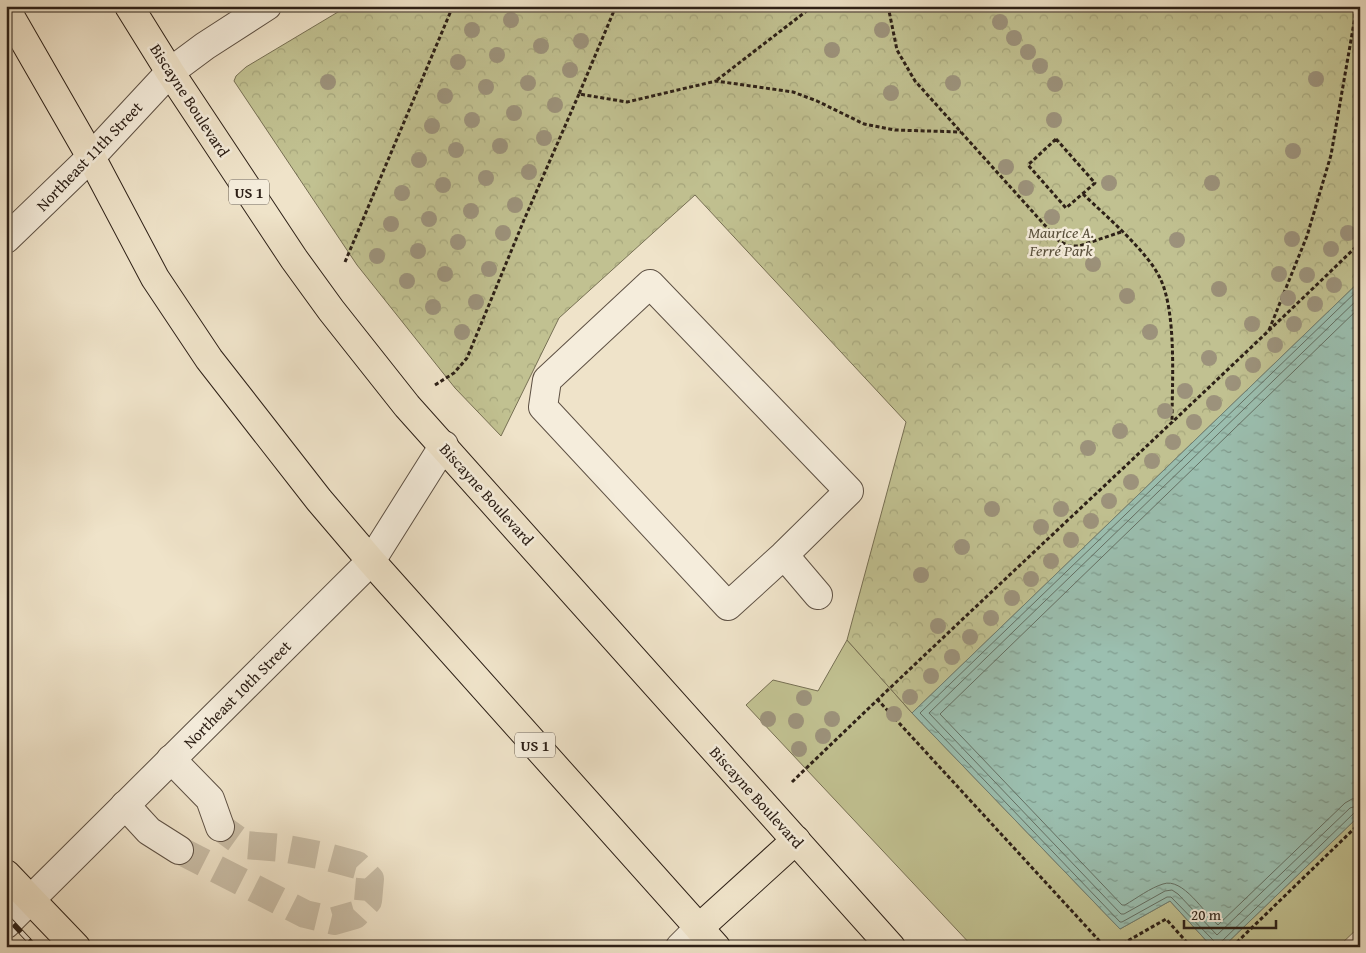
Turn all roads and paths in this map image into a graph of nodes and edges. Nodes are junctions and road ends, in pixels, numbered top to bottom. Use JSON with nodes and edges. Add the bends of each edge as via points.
{"nodes":[{"id":1,"x":129,"y":6,"type":"edge"},
{"id":2,"x":267,"y":6,"type":"edge"},
{"id":3,"x":453,"y":6,"type":"edge"},
{"id":4,"x":616,"y":6,"type":"edge"},
{"id":5,"x":813,"y":6,"type":"edge"},
{"id":6,"x":888,"y":6,"type":"edge"},
{"id":7,"x":1355,"y":6,"type":"edge"},
{"id":8,"x":6,"y":10,"type":"edge"},
{"id":9,"x":170,"y":72,"type":"junction"},
{"id":10,"x":716,"y":81,"type":"junction"},
{"id":11,"x":579,"y":94,"type":"junction"},
{"id":12,"x":961,"y":132,"type":"junction"},
{"id":13,"x":91,"y":157,"type":"junction"},
{"id":14,"x":1083,"y":194,"type":"junction"},
{"id":15,"x":1121,"y":232,"type":"junction"},
{"id":16,"x":6,"y":239,"type":"edge"},
{"id":17,"x":1360,"y":243,"type":"edge"},
{"id":18,"x":346,"y":262,"type":"dead end"},
{"id":19,"x":1267,"y":333,"type":"junction"},
{"id":20,"x":435,"y":384,"type":"dead end"},
{"id":21,"x":1172,"y":423,"type":"junction"},
{"id":22,"x":444,"y":445,"type":"junction"},
{"id":23,"x":784,"y":555,"type":"junction"},
{"id":24,"x":372,"y":561,"type":"junction"},
{"id":25,"x":818,"y":595,"type":"dead end"},
{"id":26,"x":878,"y":699,"type":"junction"},
{"id":27,"x":172,"y":759,"type":"junction"},
{"id":28,"x":792,"y":782,"type":"dead end"},
{"id":29,"x":125,"y":806,"type":"junction"},
{"id":30,"x":1360,"y":824,"type":"edge"},
{"id":31,"x":220,"y":827,"type":"tunnel mouth"},
{"id":32,"x":796,"y":840,"type":"junction"},
{"id":33,"x":179,"y":850,"type":"tunnel mouth"},
{"id":34,"x":6,"y":874,"type":"edge"},
{"id":35,"x":31,"y":899,"type":"junction"},
{"id":36,"x":6,"y":924,"type":"edge"},
{"id":37,"x":699,"y":941,"type":"edge"},
{"id":38,"x":76,"y":947,"type":"edge"},
{"id":39,"x":891,"y":947,"type":"edge"},
{"id":40,"x":1105,"y":947,"type":"edge"},
{"id":41,"x":1117,"y":947,"type":"edge"},
{"id":42,"x":1191,"y":947,"type":"edge"},
{"id":43,"x":1232,"y":947,"type":"edge"}],
"edges":[{"from":1,"to":9,"type":"main road","name":"Biscayne Boulevard","number":"US 1"},
{"from":2,"to":9,"type":"street","name":"Northeast 11th Street"},
{"from":3,"to":18,"type":"path"},
{"from":4,"to":11,"type":"path"},
{"from":5,"to":10,"type":"path"},
{"from":6,"to":12,"type":"path","via":[[897,50],[915,81]]},
{"from":7,"to":19,"type":"path","via":[[1356,17],[1331,155],[1307,236]]},
{"from":8,"to":13,"type":"main road","number":"US 1"},
{"from":9,"to":13,"type":"street","name":"Northeast 11th Street"},
{"from":9,"to":22,"type":"main road","name":"Biscayne Boulevard","number":"US 1","via":[[325,302],[407,406]]},
{"from":10,"to":11,"type":"path","via":[[627,102]]},
{"from":10,"to":12,"type":"path","via":[[793,92],[864,124],[896,130]]},
{"from":11,"to":20,"type":"path","via":[[467,358],[454,373]]},
{"from":12,"to":15,"type":"path","via":[[1059,241],[1079,246]]},
{"from":13,"to":16,"type":"street","name":"Northeast 11th Street"},
{"from":13,"to":24,"type":"main road","number":"US 1","via":[[155,278],[209,359],[319,500]]},
{"from":14,"to":14,"type":"path","via":[[1096,182],[1056,139],[1028,164],[1066,208]]},
{"from":14,"to":15,"type":"path"},
{"from":15,"to":21,"type":"path","via":[[1146,257],[1166,292],[1171,326]]},
{"from":17,"to":19,"type":"path"},
{"from":19,"to":21,"type":"path"},
{"from":21,"to":26,"type":"path"},
{"from":22,"to":24,"type":"street","name":"Northeast 10th Street"},
{"from":22,"to":32,"type":"main road","name":"Biscayne Boulevard","number":"US 1"},
{"from":23,"to":23,"type":"street","via":[[728,606],[543,407],[547,380],[650,284],[849,491]]},
{"from":23,"to":25,"type":"street"},
{"from":24,"to":27,"type":"street","name":"Northeast 10th Street"},
{"from":24,"to":37,"type":"main road","number":"US 1"},
{"from":26,"to":28,"type":"path"},
{"from":26,"to":40,"type":"path"},
{"from":27,"to":29,"type":"street","name":"Northeast 10th Street"},
{"from":27,"to":31,"type":"street","via":[[210,799]]},
{"from":29,"to":33,"type":"street","via":[[149,831]]},
{"from":29,"to":35,"type":"street","name":"Northeast 10th Street"},
{"from":30,"to":43,"type":"path"},
{"from":32,"to":37,"type":"main road"},
{"from":32,"to":39,"type":"main road","name":"Biscayne Boulevard","number":"US 1"},
{"from":34,"to":35,"type":"main road"},
{"from":35,"to":36,"type":"street","name":"Northeast 10th Street"},
{"from":35,"to":38,"type":"main road"},
{"from":41,"to":42,"type":"path","via":[[1166,919]]}]}
